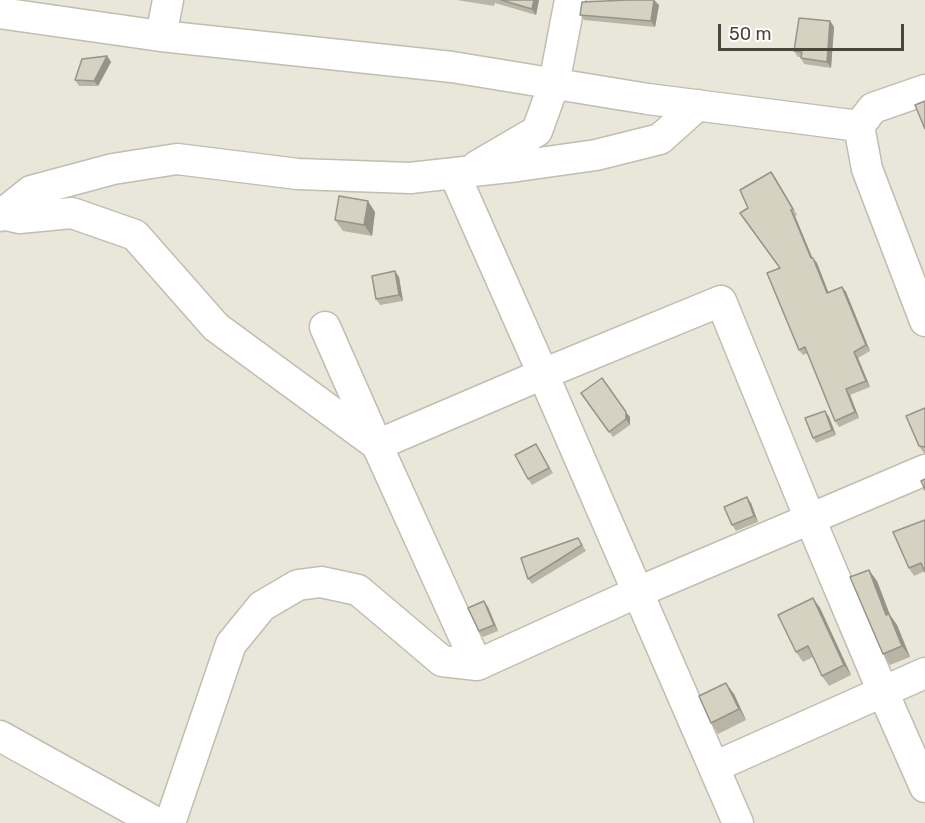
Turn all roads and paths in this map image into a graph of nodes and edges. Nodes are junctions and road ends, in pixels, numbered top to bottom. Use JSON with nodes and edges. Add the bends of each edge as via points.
{"nodes":[{"id":1,"x":168,"y":0,"type":"edge"},
{"id":2,"x":570,"y":0,"type":"edge"},
{"id":3,"x":0,"y":13,"type":"edge"},
{"id":4,"x":161,"y":36,"type":"junction"},
{"id":5,"x":554,"y":84,"type":"junction"},
{"id":6,"x":925,"y":90,"type":"edge"},
{"id":7,"x":698,"y":105,"type":"junction"},
{"id":8,"x":859,"y":126,"type":"junction"},
{"id":9,"x":460,"y":172,"type":"junction"},
{"id":10,"x":1,"y":215,"type":"edge"},
{"id":11,"x":925,"y":321,"type":"edge"},
{"id":12,"x":325,"y":327,"type":"dead end"},
{"id":13,"x":543,"y":374,"type":"junction"},
{"id":14,"x":376,"y":445,"type":"junction"},
{"id":15,"x":925,"y":470,"type":"edge"},
{"id":16,"x":810,"y":519,"type":"junction"},
{"id":17,"x":638,"y":592,"type":"junction"},
{"id":18,"x":477,"y":665,"type":"junction"},
{"id":19,"x":925,"y":673,"type":"edge"},
{"id":20,"x":883,"y":692,"type":"junction"},
{"id":21,"x":0,"y":736,"type":"edge"},
{"id":22,"x":714,"y":767,"type":"junction"},
{"id":23,"x":925,"y":787,"type":"edge"},
{"id":24,"x":157,"y":823,"type":"edge"},
{"id":25,"x":170,"y":823,"type":"edge"},
{"id":26,"x":738,"y":823,"type":"edge"}],
"edges":[{"from":1,"to":4,"type":"street"},
{"from":2,"to":5,"type":"street"},
{"from":3,"to":4,"type":"street"},
{"from":4,"to":5,"type":"street","via":[[452,68]]},
{"from":5,"to":7,"type":"street"},
{"from":5,"to":9,"type":"street","via":[[537,131]]},
{"from":6,"to":8,"type":"street","via":[[873,108]]},
{"from":7,"to":8,"type":"street"},
{"from":7,"to":9,"type":"street","via":[[660,139],[596,155]]},
{"from":8,"to":11,"type":"street","via":[[867,169]]},
{"from":9,"to":10,"type":"street","via":[[410,178],[298,174],[177,159],[113,169],[31,191]]},
{"from":9,"to":13,"type":"street"},
{"from":10,"to":14,"type":"street","via":[[19,218],[72,213],[135,235],[216,327]]},
{"from":12,"to":14,"type":"street"},
{"from":13,"to":14,"type":"street"},
{"from":13,"to":16,"type":"street","via":[[721,301]]},
{"from":13,"to":17,"type":"street"},
{"from":14,"to":18,"type":"street"},
{"from":15,"to":16,"type":"street"},
{"from":16,"to":17,"type":"street"},
{"from":16,"to":20,"type":"street"},
{"from":17,"to":18,"type":"street"},
{"from":17,"to":22,"type":"street"},
{"from":18,"to":25,"type":"street","via":[[442,661],[358,590],[321,582],[298,585],[262,606],[231,644]]},
{"from":19,"to":20,"type":"street"},
{"from":20,"to":22,"type":"street"},
{"from":20,"to":23,"type":"street"},
{"from":21,"to":24,"type":"street"},
{"from":22,"to":26,"type":"street"}]}
